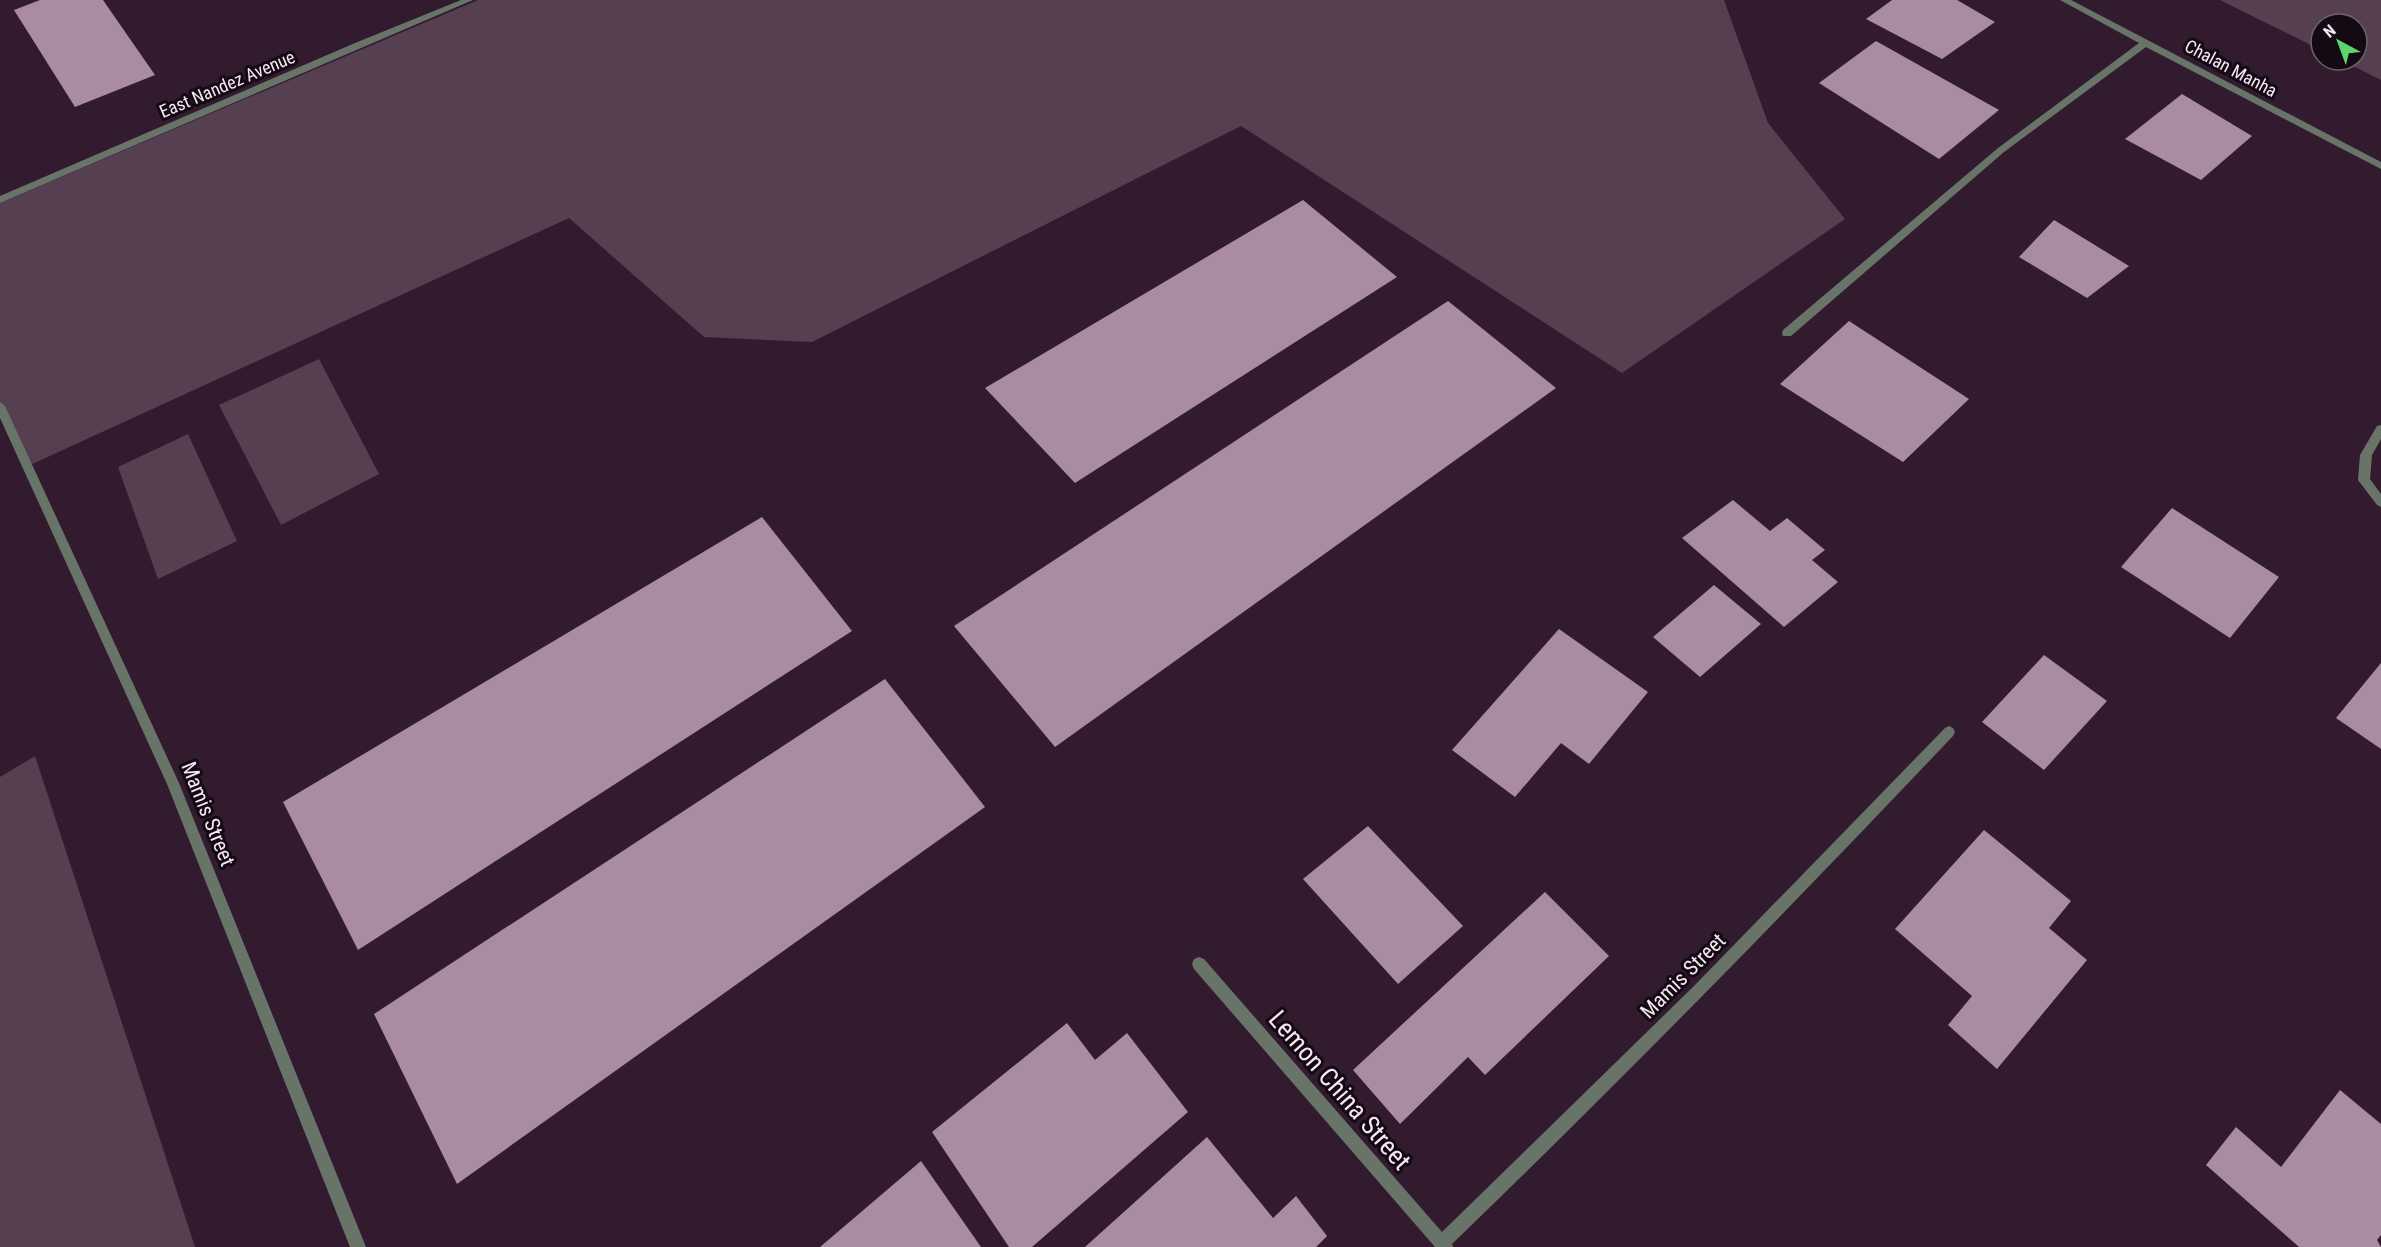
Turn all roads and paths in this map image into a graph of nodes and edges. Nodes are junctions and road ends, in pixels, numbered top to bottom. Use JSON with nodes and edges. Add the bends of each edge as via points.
{"nodes":[{"id":1,"x":469,"y":0,"type":"edge"},
{"id":2,"x":2064,"y":0,"type":"edge"},
{"id":3,"x":2147,"y":42,"type":"junction"},
{"id":4,"x":2381,"y":166,"type":"edge"},
{"id":5,"x":0,"y":200,"type":"edge"},
{"id":6,"x":1787,"y":333,"type":"dead end"},
{"id":7,"x":0,"y":405,"type":"edge"},
{"id":8,"x":2381,"y":429,"type":"edge"},
{"id":9,"x":2381,"y":502,"type":"edge"},
{"id":10,"x":1949,"y":732,"type":"dead end"},
{"id":11,"x":1199,"y":964,"type":"dead end"},
{"id":12,"x":1443,"y":1245,"type":"edge"},
{"id":13,"x":358,"y":1247,"type":"edge"}],
"edges":[{"from":1,"to":5,"type":"street","name":"East Nandez Avenue"},
{"from":2,"to":3,"type":"street","name":"Chalan Manha"},
{"from":3,"to":4,"type":"street","name":"Chalan Manha"},
{"from":3,"to":6,"type":"street","via":[[2001,150]]},
{"from":7,"to":13,"type":"street","name":"Mamis Street","via":[[173,783]]},
{"from":8,"to":9,"type":"street","via":[[2366,455],[2364,480]]},
{"from":10,"to":12,"type":"street","name":"Mamis Street","via":[[1754,935]]},
{"from":11,"to":12,"type":"street","name":"Lemon China Street"}]}
